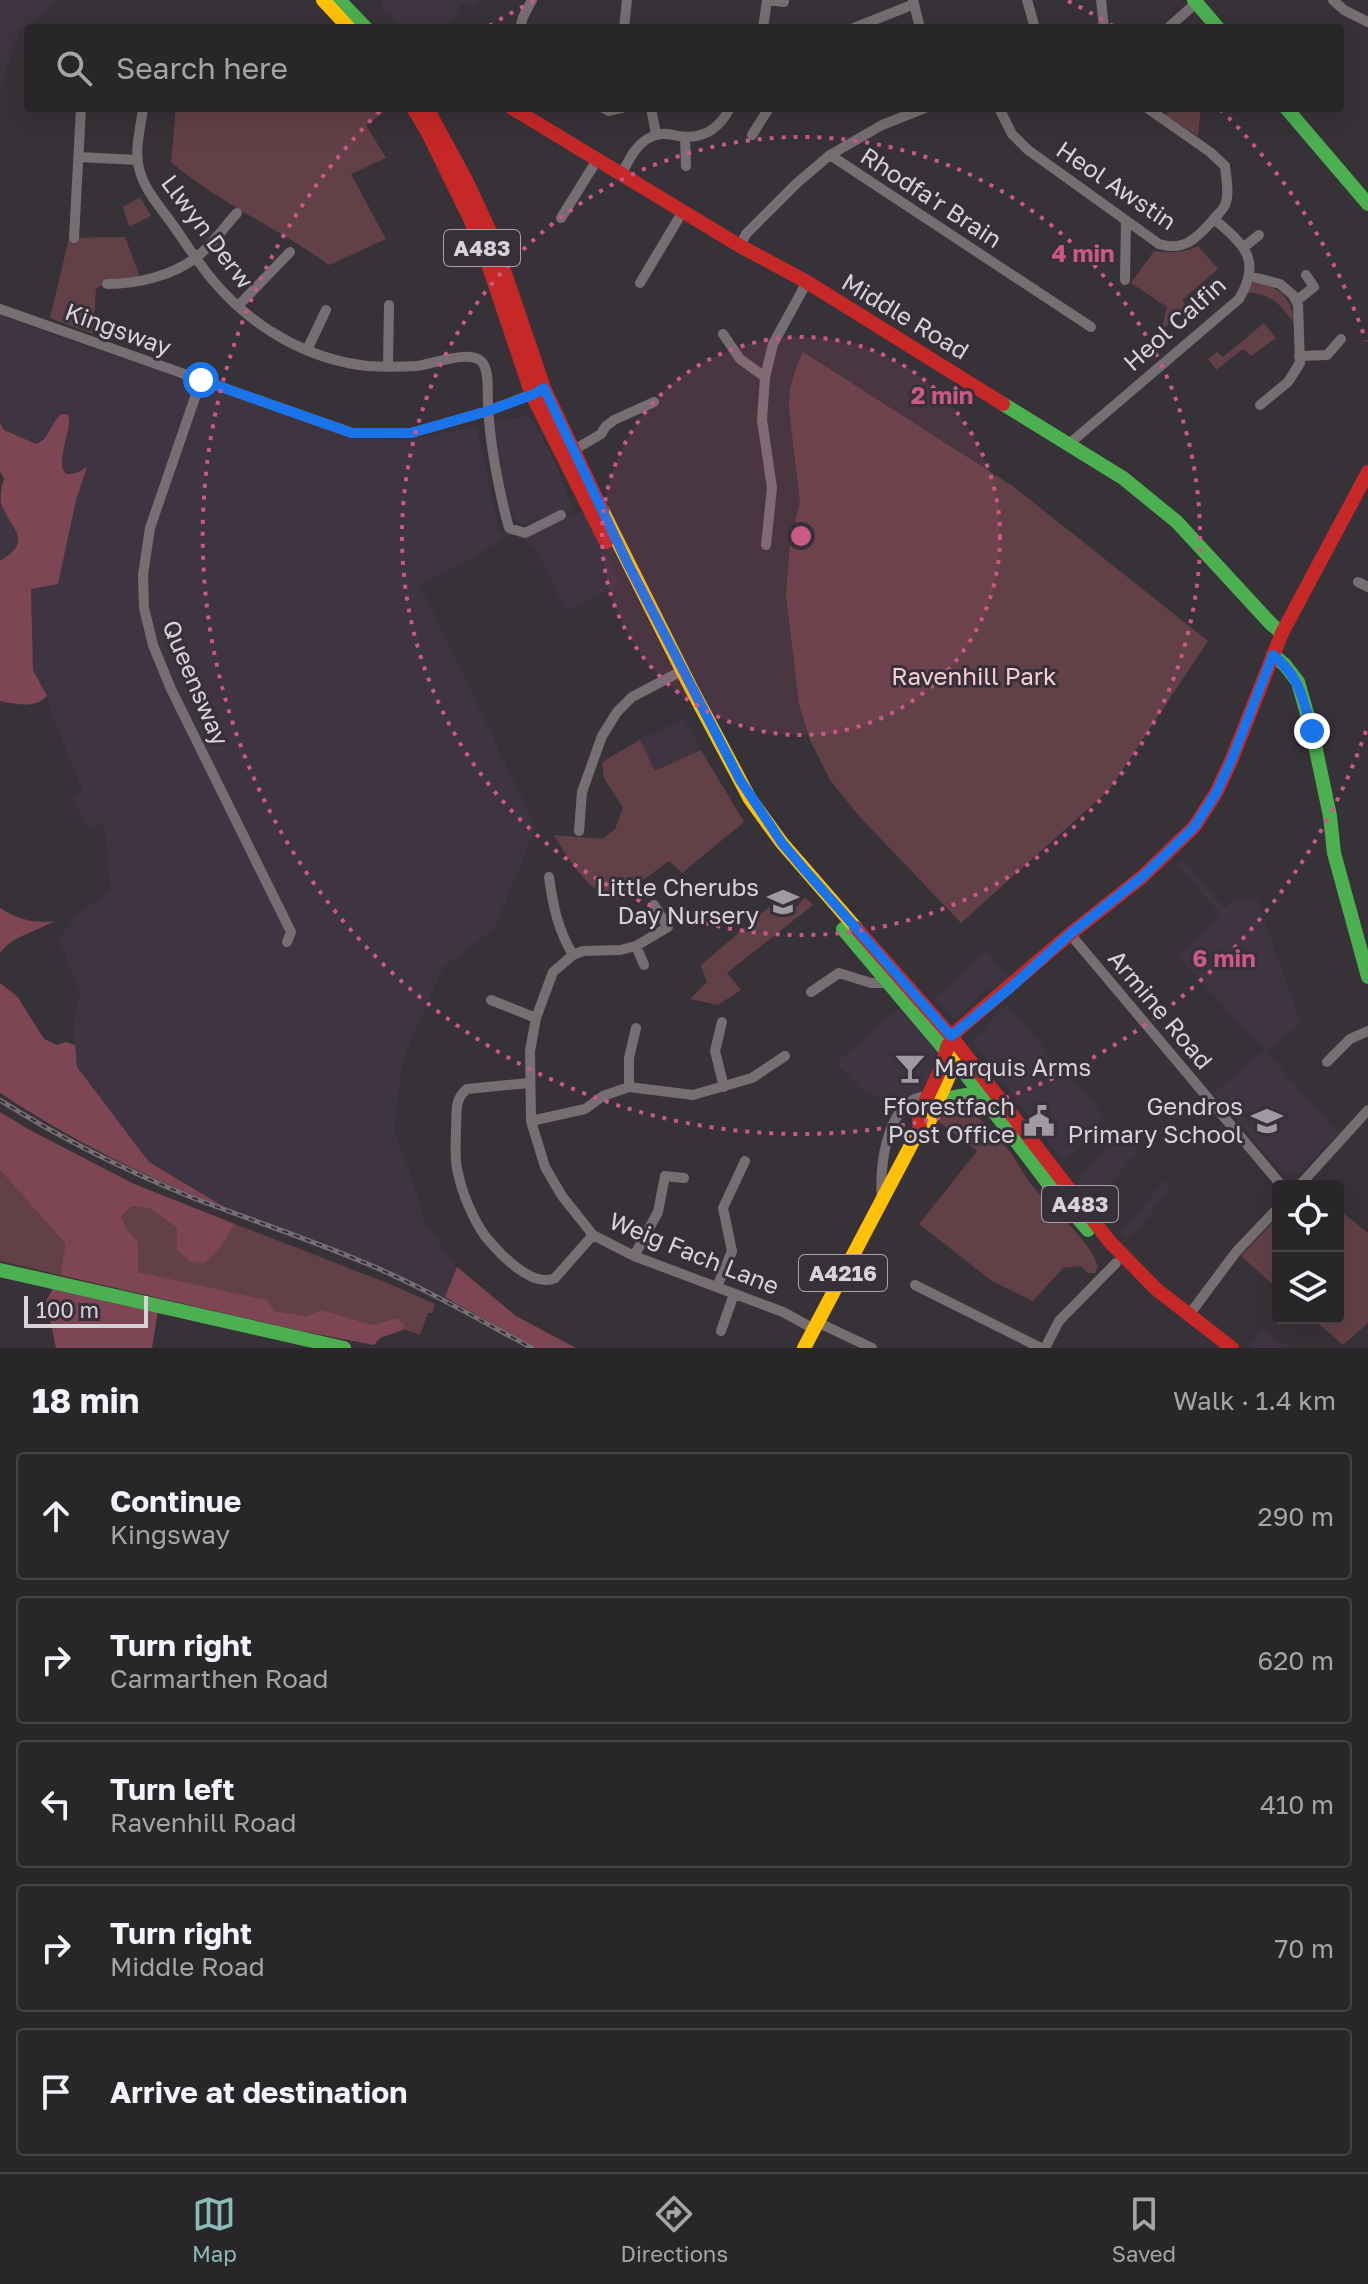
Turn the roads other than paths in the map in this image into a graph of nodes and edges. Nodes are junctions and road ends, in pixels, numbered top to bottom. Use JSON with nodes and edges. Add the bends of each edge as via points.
{"nodes":[{"id":1,"x":323,"y":0,"type":"edge"},
{"id":2,"x":339,"y":0,"type":"edge"},
{"id":3,"x":532,"y":0,"type":"edge"},
{"id":4,"x":627,"y":0,"type":"edge"},
{"id":5,"x":767,"y":0,"type":"edge"},
{"id":6,"x":784,"y":0,"type":"edge"},
{"id":7,"x":1027,"y":0,"type":"edge"},
{"id":8,"x":1101,"y":0,"type":"edge"},
{"id":9,"x":1333,"y":0,"type":"edge"},
{"id":10,"x":914,"y":2,"type":"edge"},
{"id":11,"x":1195,"y":2,"type":"edge"},
{"id":12,"x":1368,"y":22,"type":"edge"},
{"id":13,"x":345,"y":24,"type":"edge"},
{"id":14,"x":362,"y":24,"type":"edge"},
{"id":15,"x":522,"y":24,"type":"edge"},
{"id":16,"x":624,"y":24,"type":"edge"},
{"id":17,"x":764,"y":24,"type":"edge"},
{"id":18,"x":863,"y":24,"type":"edge"},
{"id":19,"x":919,"y":24,"type":"edge"},
{"id":20,"x":1034,"y":24,"type":"edge"},
{"id":21,"x":1104,"y":24,"type":"edge"},
{"id":22,"x":1172,"y":24,"type":"edge"},
{"id":23,"x":1214,"y":24,"type":"edge"},
{"id":24,"x":81,"y":112,"type":"edge"},
{"id":25,"x":143,"y":112,"type":"edge"},
{"id":26,"x":415,"y":112,"type":"edge"},
{"id":27,"x":429,"y":112,"type":"edge"},
{"id":28,"x":519,"y":112,"type":"edge"},
{"id":29,"x":652,"y":112,"type":"edge"},
{"id":30,"x":727,"y":112,"type":"edge"},
{"id":31,"x":766,"y":112,"type":"edge"},
{"id":32,"x":915,"y":112,"type":"edge"},
{"id":33,"x":1001,"y":112,"type":"edge"},
{"id":34,"x":1153,"y":112,"type":"edge"},
{"id":35,"x":1289,"y":112,"type":"edge"},
{"id":36,"x":656,"y":134,"type":"junction"},
{"id":37,"x":752,"y":135,"type":"dead end"},
{"id":38,"x":685,"y":137,"type":"junction"},
{"id":39,"x":830,"y":155,"type":"junction"},
{"id":40,"x":79,"y":157,"type":"junction"},
{"id":41,"x":138,"y":160,"type":"junction"},
{"id":42,"x":597,"y":160,"type":"junction"},
{"id":43,"x":686,"y":166,"type":"dead end"},
{"id":44,"x":621,"y":175,"type":"junction"},
{"id":45,"x":1368,"y":204,"type":"edge"},
{"id":46,"x":683,"y":211,"type":"junction"},
{"id":47,"x":237,"y":213,"type":"dead end"},
{"id":48,"x":561,"y":218,"type":"dead end"},
{"id":49,"x":1214,"y":219,"type":"junction"},
{"id":50,"x":1126,"y":221,"type":"junction"},
{"id":51,"x":1259,"y":235,"type":"dead end"},
{"id":52,"x":74,"y":238,"type":"dead end"},
{"id":53,"x":740,"y":246,"type":"junction"},
{"id":54,"x":1244,"y":247,"type":"junction"},
{"id":55,"x":290,"y":252,"type":"dead end"},
{"id":56,"x":196,"y":258,"type":"junction"},
{"id":57,"x":1129,"y":274,"type":"dead end"},
{"id":58,"x":1306,"y":275,"type":"dead end"},
{"id":59,"x":1250,"y":276,"type":"junction"},
{"id":60,"x":807,"y":282,"type":"junction"},
{"id":61,"x":640,"y":283,"type":"dead end"},
{"id":62,"x":107,"y":284,"type":"dead end"},
{"id":63,"x":1296,"y":301,"type":"junction"},
{"id":64,"x":389,"y":305,"type":"dead end"},
{"id":65,"x":238,"y":306,"type":"junction"},
{"id":66,"x":0,"y":309,"type":"edge"},
{"id":67,"x":326,"y":310,"type":"dead end"},
{"id":68,"x":1091,"y":327,"type":"dead end"},
{"id":69,"x":723,"y":334,"type":"dead end"},
{"id":70,"x":1341,"y":339,"type":"dead end"},
{"id":71,"x":307,"y":350,"type":"junction"},
{"id":72,"x":1299,"y":356,"type":"junction"},
{"id":73,"x":388,"y":367,"type":"junction"},
{"id":74,"x":765,"y":377,"type":"junction"},
{"id":75,"x":201,"y":380,"type":"junction"},
{"id":76,"x":538,"y":391,"type":"junction"},
{"id":77,"x":654,"y":402,"type":"dead end"},
{"id":78,"x":1260,"y":405,"type":"dead end"},
{"id":79,"x":488,"y":411,"type":"junction"},
{"id":80,"x":1069,"y":444,"type":"junction"},
{"id":81,"x":574,"y":450,"type":"junction"},
{"id":82,"x":1368,"y":472,"type":"edge"},
{"id":83,"x":561,"y":515,"type":"dead end"},
{"id":84,"x":766,"y":545,"type":"dead end"},
{"id":85,"x":1282,"y":633,"type":"junction"},
{"id":86,"x":1273,"y":655,"type":"junction"},
{"id":87,"x":674,"y":675,"type":"junction"},
{"id":88,"x":579,"y":831,"type":"dead end"},
{"id":89,"x":549,"y":877,"type":"dead end"},
{"id":90,"x":654,"y":905,"type":"dead end"},
{"id":91,"x":1070,"y":934,"type":"junction"},
{"id":92,"x":287,"y":942,"type":"dead end"},
{"id":93,"x":636,"y":946,"type":"junction"},
{"id":94,"x":573,"y":955,"type":"junction"},
{"id":95,"x":644,"y":965,"type":"dead end"},
{"id":96,"x":1368,"y":977,"type":"edge"},
{"id":97,"x":886,"y":983,"type":"junction"},
{"id":98,"x":811,"y":992,"type":"dead end"},
{"id":99,"x":491,"y":1000,"type":"dead end"},
{"id":100,"x":536,"y":1018,"type":"junction"},
{"id":101,"x":722,"y":1022,"type":"dead end"},
{"id":102,"x":636,"y":1028,"type":"dead end"},
{"id":103,"x":1368,"y":1031,"type":"edge"},
{"id":104,"x":953,"y":1050,"type":"junction"},
{"id":105,"x":785,"y":1056,"type":"dead end"},
{"id":106,"x":1327,"y":1062,"type":"dead end"},
{"id":107,"x":529,"y":1083,"type":"junction"},
{"id":108,"x":629,"y":1087,"type":"junction"},
{"id":109,"x":724,"y":1087,"type":"junction"},
{"id":110,"x":933,"y":1098,"type":"junction"},
{"id":111,"x":990,"y":1106,"type":"junction"},
{"id":112,"x":1368,"y":1110,"type":"edge"},
{"id":113,"x":531,"y":1121,"type":"junction"},
{"id":114,"x":745,"y":1161,"type":"dead end"},
{"id":115,"x":684,"y":1178,"type":"dead end"},
{"id":116,"x":1277,"y":1180,"type":"edge"},
{"id":117,"x":1304,"y":1180,"type":"edge"},
{"id":118,"x":882,"y":1199,"type":"junction"},
{"id":119,"x":1272,"y":1214,"type":"edge"},
{"id":120,"x":593,"y":1235,"type":"junction"},
{"id":121,"x":634,"y":1256,"type":"junction"},
{"id":122,"x":1116,"y":1263,"type":"junction"},
{"id":123,"x":0,"y":1270,"type":"edge"},
{"id":124,"x":915,"y":1285,"type":"dead end"},
{"id":125,"x":717,"y":1287,"type":"junction"},
{"id":126,"x":734,"y":1294,"type":"junction"},
{"id":127,"x":1189,"y":1315,"type":"junction"},
{"id":128,"x":816,"y":1326,"type":"junction"},
{"id":129,"x":721,"y":1331,"type":"dead end"},
{"id":130,"x":344,"y":1348,"type":"edge"},
{"id":131,"x":804,"y":1348,"type":"edge"},
{"id":132,"x":872,"y":1348,"type":"edge"},
{"id":133,"x":1043,"y":1348,"type":"edge"},
{"id":134,"x":1215,"y":1348,"type":"edge"},
{"id":135,"x":1232,"y":1348,"type":"edge"}],
"edges":[{"from":1,"to":13,"type":"main road"},
{"from":2,"to":14,"type":"main road"},
{"from":3,"to":15,"type":"street"},
{"from":4,"to":16,"type":"street"},
{"from":5,"to":6,"type":"street"},
{"from":5,"to":17,"type":"street"},
{"from":7,"to":20,"type":"street"},
{"from":8,"to":21,"type":"street"},
{"from":9,"to":12,"type":"street"},
{"from":10,"to":18,"type":"street"},
{"from":10,"to":19,"type":"street"},
{"from":11,"to":22,"type":"street"},
{"from":11,"to":23,"type":"main road"},
{"from":24,"to":40,"type":"street"},
{"from":25,"to":41,"type":"street","name":"Llwyn Derw"},
{"from":26,"to":76,"type":"main road","number":"A483","via":[[470,219]]},
{"from":27,"to":76,"type":"main road","number":"A483","via":[[493,238]]},
{"from":28,"to":42,"type":"main road","name":"Middle Road"},
{"from":29,"to":36,"type":"street"},
{"from":30,"to":38,"type":"street","via":[[706,135]]},
{"from":31,"to":37,"type":"street"},
{"from":32,"to":39,"type":"street"},
{"from":33,"to":50,"type":"street","name":"Heol Awstin","via":[[1028,150]]},
{"from":34,"to":49,"type":"street","name":"Heol Awstin","via":[[1225,166],[1225,205]]},
{"from":35,"to":45,"type":"main road"},
{"from":36,"to":38,"type":"street"},
{"from":36,"to":44,"type":"street","via":[[636,149]]},
{"from":38,"to":43,"type":"street"},
{"from":39,"to":53,"type":"street","via":[[746,234]]},
{"from":39,"to":68,"type":"street","name":"Rhodfa'r Brain"},
{"from":40,"to":41,"type":"street","name":"Llwyn Derw"},
{"from":40,"to":52,"type":"street"},
{"from":41,"to":56,"type":"street","name":"Llwyn Derw","via":[[146,185]]},
{"from":42,"to":44,"type":"main road","name":"Middle Road"},
{"from":42,"to":48,"type":"street"},
{"from":44,"to":46,"type":"main road","name":"Middle Road"},
{"from":46,"to":53,"type":"main road","name":"Middle Road"},
{"from":46,"to":61,"type":"street"},
{"from":47,"to":56,"type":"street"},
{"from":49,"to":50,"type":"street","name":"Heol Awstin","via":[[1194,241],[1169,248]]},
{"from":49,"to":54,"type":"street"},
{"from":50,"to":57,"type":"street"},
{"from":51,"to":54,"type":"street"},
{"from":53,"to":60,"type":"main road","name":"Middle Road"},
{"from":54,"to":59,"type":"street","name":"Heol Calfin"},
{"from":55,"to":65,"type":"street"},
{"from":56,"to":62,"type":"street","via":[[145,280]]},
{"from":56,"to":65,"type":"street","name":"Llwyn Derw"},
{"from":58,"to":63,"type":"street","via":[[1314,287]]},
{"from":59,"to":63,"type":"street","via":[[1280,284]]},
{"from":59,"to":80,"type":"street","name":"Heol Calfin","via":[[1230,308]]},
{"from":60,"to":74,"type":"street","via":[[773,344]]},
{"from":60,"to":80,"type":"main road","name":"Middle Road"},
{"from":63,"to":72,"type":"street"},
{"from":64,"to":73,"type":"street"},
{"from":65,"to":71,"type":"street","name":"Llwyn Derw","via":[[260,325]]},
{"from":66,"to":75,"type":"street","name":"Kingsway"},
{"from":67,"to":71,"type":"street"},
{"from":69,"to":74,"type":"street","via":[[740,359]]},
{"from":70,"to":72,"type":"street","via":[[1327,355]]},
{"from":71,"to":73,"type":"street","name":"Llwyn Derw"},
{"from":72,"to":78,"type":"street","via":[[1288,382]]},
{"from":73,"to":79,"type":"street","name":"Llwyn Derw","via":[[477,359],[486,368]]},
{"from":74,"to":84,"type":"street","via":[[762,420],[772,488]]},
{"from":75,"to":79,"type":"street","name":"Kingsway","via":[[352,433],[411,433]]},
{"from":75,"to":92,"type":"street","name":"Queensway","via":[[150,528],[144,608],[171,689],[291,932]]},
{"from":76,"to":79,"type":"street","name":"Kingsway"},
{"from":76,"to":81,"type":"main road","number":"A483"},
{"from":76,"to":87,"type":"main road","number":"A483"},
{"from":77,"to":81,"type":"street","via":[[614,420]]},
{"from":79,"to":83,"type":"street","via":[[509,528],[525,533]]},
{"from":80,"to":85,"type":"main road","name":"Middle Road","via":[[1123,478],[1177,522]]},
{"from":81,"to":104,"type":"main road","number":"A483","via":[[750,799]]},
{"from":82,"to":85,"type":"main road"},
{"from":85,"to":86,"type":"main road"},
{"from":86,"to":91,"type":"main road","via":[[1231,761],[1194,827]]},
{"from":86,"to":96,"type":"main road","via":[[1298,682],[1334,853]]},
{"from":87,"to":88,"type":"street","via":[[632,697],[602,736],[582,792]]},
{"from":87,"to":97,"type":"main road","number":"A483","via":[[762,830]]},
{"from":89,"to":94,"type":"street","via":[[557,923]]},
{"from":90,"to":93,"type":"street","via":[[668,927]]},
{"from":91,"to":104,"type":"main road","via":[[982,1010]]},
{"from":91,"to":116,"type":"street","name":"Armine Road"},
{"from":93,"to":94,"type":"street"},
{"from":93,"to":95,"type":"street"},
{"from":94,"to":100,"type":"street","name":"Weig Fach Lane","via":[[553,972]]},
{"from":97,"to":98,"type":"street","via":[[839,973]]},
{"from":97,"to":104,"type":"main road","number":"A483"},
{"from":99,"to":100,"type":"street"},
{"from":100,"to":107,"type":"street","name":"Weig Fach Lane"},
{"from":101,"to":109,"type":"street","via":[[715,1051]]},
{"from":102,"to":108,"type":"street"},
{"from":103,"to":106,"type":"street","via":[[1350,1039]]},
{"from":104,"to":110,"type":"main road","number":"A4216"},
{"from":104,"to":111,"type":"main road","number":"A483"},
{"from":104,"to":127,"type":"main road","number":"A483","via":[[1110,1242]]},
{"from":105,"to":109,"type":"street","via":[[752,1078]]},
{"from":107,"to":113,"type":"street","name":"Weig Fach Lane"},
{"from":107,"to":120,"type":"street","via":[[461,1094],[457,1172],[467,1201],[484,1235],[522,1272],[539,1281],[555,1278]]},
{"from":108,"to":109,"type":"street","via":[[693,1095]]},
{"from":108,"to":113,"type":"street","via":[[585,1109]]},
{"from":110,"to":111,"type":"main road","via":[[966,1095]]},
{"from":110,"to":118,"type":"main road","number":"A4216","via":[[930,1120],[920,1128]]},
{"from":110,"to":118,"type":"street","via":[[911,1101],[893,1123]]},
{"from":111,"to":122,"type":"main road","number":"A483"},
{"from":112,"to":117,"type":"street"},
{"from":113,"to":120,"type":"street","name":"Weig Fach Lane","via":[[545,1167]]},
{"from":114,"to":125,"type":"street","via":[[723,1208],[732,1251]]},
{"from":115,"to":121,"type":"street","via":[[665,1176],[658,1212]]},
{"from":118,"to":128,"type":"main road","number":"A4216"},
{"from":119,"to":127,"type":"street"},
{"from":120,"to":121,"type":"street","name":"Weig Fach Lane"},
{"from":121,"to":125,"type":"street","name":"Weig Fach Lane"},
{"from":122,"to":133,"type":"street","via":[[1059,1321]]},
{"from":122,"to":134,"type":"main road","number":"A483"},
{"from":123,"to":130,"type":"main road"},
{"from":124,"to":133,"type":"street"},
{"from":125,"to":126,"type":"street","name":"Weig Fach Lane"},
{"from":126,"to":128,"type":"street","name":"Weig Fach Lane"},
{"from":126,"to":129,"type":"street"},
{"from":127,"to":135,"type":"main road","number":"A483"},
{"from":128,"to":131,"type":"main road","number":"A4216"},
{"from":128,"to":132,"type":"street","name":"Weig Fach Lane"}]}
